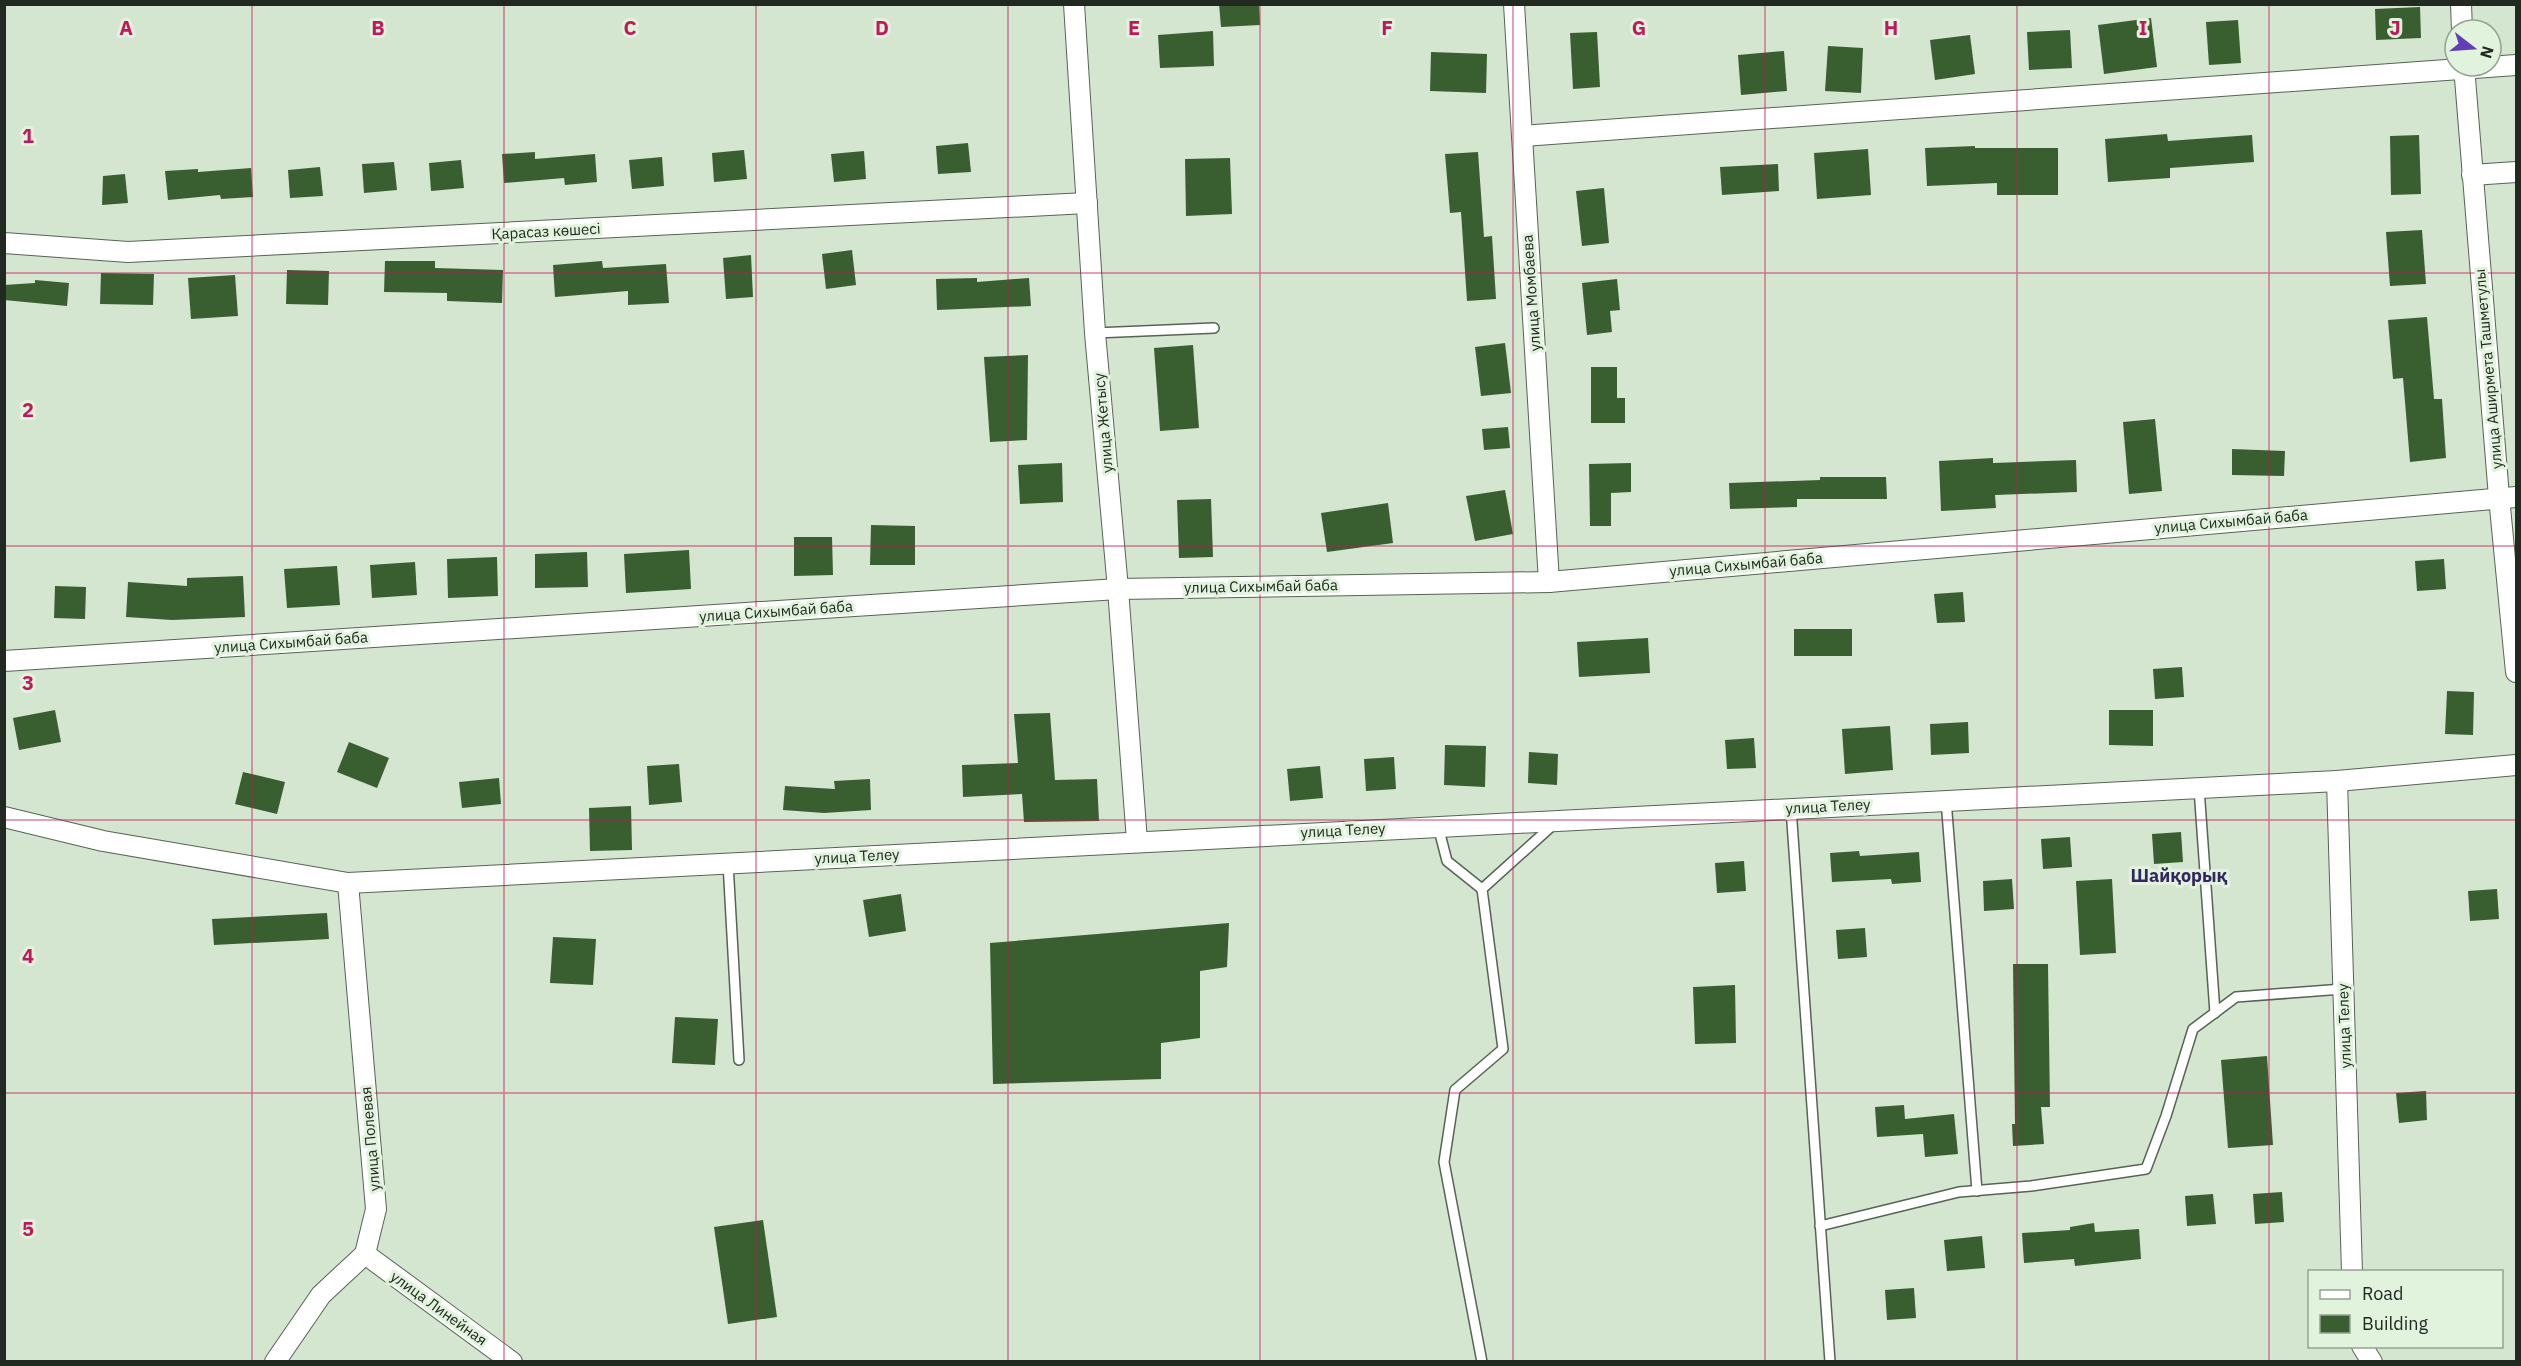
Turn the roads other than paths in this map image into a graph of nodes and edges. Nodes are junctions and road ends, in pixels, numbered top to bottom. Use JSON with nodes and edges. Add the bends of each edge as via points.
{"nodes":[{"id":1,"x":1074,"y":4,"type":"edge"},
{"id":2,"x":1514,"y":4,"type":"edge"},
{"id":3,"x":2443,"y":69,"type":"edge"},
{"id":4,"x":2465,"y":78,"type":"edge"},
{"id":5,"x":1522,"y":136,"type":"junction"},
{"id":6,"x":2517,"y":172,"type":"edge"},
{"id":7,"x":2472,"y":175,"type":"junction"},
{"id":8,"x":1087,"y":203,"type":"junction"},
{"id":9,"x":4,"y":243,"type":"edge"},
{"id":10,"x":1214,"y":328,"type":"dead end"},
{"id":11,"x":1095,"y":333,"type":"junction"},
{"id":12,"x":2508,"y":497,"type":"edge"},
{"id":13,"x":1549,"y":582,"type":"junction"},
{"id":14,"x":1118,"y":589,"type":"junction"},
{"id":15,"x":4,"y":661,"type":"edge"},
{"id":16,"x":2517,"y":672,"type":"edge"},
{"id":17,"x":2517,"y":765,"type":"edge"},
{"id":18,"x":2337,"y":781,"type":"junction"},
{"id":19,"x":2199,"y":788,"type":"junction"},
{"id":20,"x":1946,"y":800,"type":"junction"},
{"id":21,"x":1791,"y":808,"type":"junction"},
{"id":22,"x":4,"y":817,"type":"edge"},
{"id":23,"x":1560,"y":819,"type":"junction"},
{"id":24,"x":1438,"y":826,"type":"junction"},
{"id":25,"x":1137,"y":841,"type":"junction"},
{"id":26,"x":728,"y":863,"type":"junction"},
{"id":27,"x":348,"y":883,"type":"junction"},
{"id":28,"x":1482,"y":889,"type":"junction"},
{"id":29,"x":2343,"y":989,"type":"junction"},
{"id":30,"x":2215,"y":1013,"type":"junction"},
{"id":31,"x":739,"y":1060,"type":"dead end"},
{"id":32,"x":1977,"y":1191,"type":"junction"},
{"id":33,"x":1820,"y":1226,"type":"junction"},
{"id":34,"x":365,"y":1254,"type":"junction"},
{"id":35,"x":2352,"y":1270,"type":"edge"},
{"id":36,"x":2363,"y":1348,"type":"edge"},
{"id":37,"x":274,"y":1362,"type":"edge"},
{"id":38,"x":512,"y":1362,"type":"edge"},
{"id":39,"x":1482,"y":1362,"type":"edge"},
{"id":40,"x":1830,"y":1362,"type":"edge"},
{"id":41,"x":2372,"y":1362,"type":"edge"}],
"edges":[{"from":1,"to":8,"type":"street","name":"улица Жетысу"},
{"from":2,"to":5,"type":"street","name":"улица Момбаева"},
{"from":3,"to":5,"type":"street"},
{"from":4,"to":7,"type":"street","name":"улица Аширмета Ташметулы"},
{"from":5,"to":13,"type":"street","name":"улица Момбаева"},
{"from":6,"to":7,"type":"street"},
{"from":7,"to":12,"type":"street","name":"улица Аширмета Ташметулы"},
{"from":8,"to":9,"type":"street","name":"Қарасаз көшесі","via":[[128,252]]},
{"from":8,"to":11,"type":"street","name":"улица Жетысу"},
{"from":10,"to":11,"type":"lane"},
{"from":11,"to":14,"type":"street","name":"улица Жетысу"},
{"from":12,"to":13,"type":"street","name":"улица Сихымбай баба"},
{"from":12,"to":16,"type":"street","name":"улица Аширмета Ташметулы"},
{"from":13,"to":14,"type":"street","name":"улица Сихымбай баба"},
{"from":14,"to":15,"type":"street","name":"улица Сихымбай баба"},
{"from":14,"to":25,"type":"street","name":"улица Жетысу"},
{"from":17,"to":18,"type":"street","name":"улица Телеу"},
{"from":18,"to":19,"type":"street","name":"улица Телеу"},
{"from":18,"to":29,"type":"street","name":"улица Телеу"},
{"from":19,"to":20,"type":"street","name":"улица Телеу"},
{"from":19,"to":30,"type":"lane"},
{"from":20,"to":21,"type":"street","name":"улица Телеу"},
{"from":20,"to":32,"type":"lane"},
{"from":21,"to":23,"type":"street","name":"улица Телеу"},
{"from":21,"to":33,"type":"lane"},
{"from":22,"to":27,"type":"street","name":"улица Телеу","via":[[103,841]]},
{"from":23,"to":24,"type":"street","name":"улица Телеу"},
{"from":23,"to":28,"type":"lane"},
{"from":24,"to":25,"type":"street","name":"улица Телеу"},
{"from":24,"to":28,"type":"lane","via":[[1447,861]]},
{"from":25,"to":26,"type":"street","name":"улица Телеу"},
{"from":26,"to":27,"type":"street","name":"улица Телеу"},
{"from":26,"to":31,"type":"lane"},
{"from":27,"to":34,"type":"street","name":"улица Полевая","via":[[376,1209]]},
{"from":28,"to":39,"type":"lane","via":[[1503,1049],[1455,1090],[1443,1162]]},
{"from":29,"to":30,"type":"lane","via":[[2236,997]]},
{"from":29,"to":35,"type":"street","name":"улица Телеу"},
{"from":30,"to":32,"type":"lane","via":[[2193,1029],[2146,1169]]},
{"from":32,"to":33,"type":"lane"},
{"from":33,"to":40,"type":"lane"},
{"from":34,"to":37,"type":"street","via":[[321,1295]]},
{"from":34,"to":38,"type":"street","name":"улица Линейная"},
{"from":36,"to":41,"type":"street"}]}
